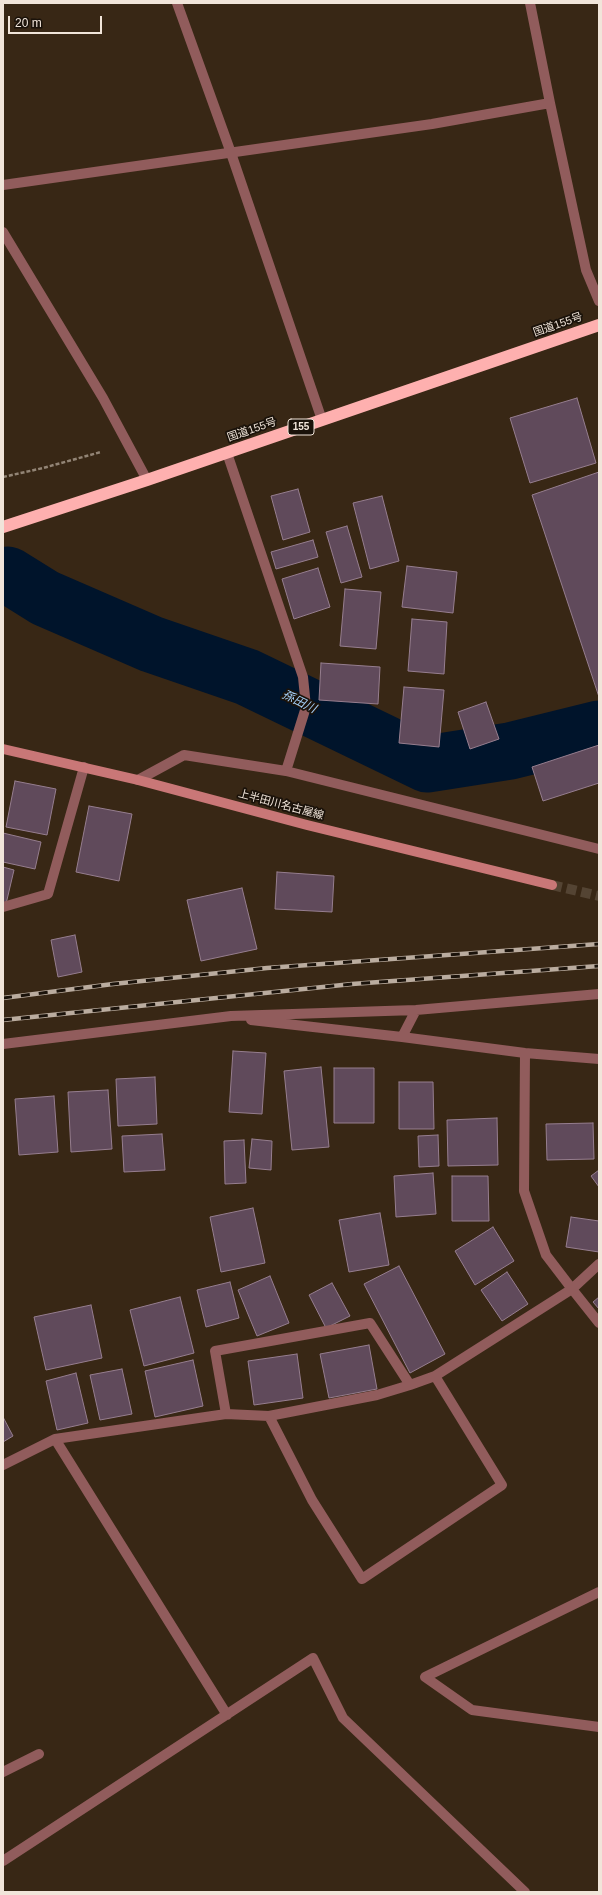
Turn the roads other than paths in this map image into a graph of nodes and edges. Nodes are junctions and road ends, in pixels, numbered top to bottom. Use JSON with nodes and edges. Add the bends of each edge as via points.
{"nodes":[{"id":1,"x":177,"y":3,"type":"edge"},
{"id":2,"x":530,"y":3,"type":"edge"},
{"id":3,"x":550,"y":103,"type":"junction"},
{"id":4,"x":231,"y":153,"type":"junction"},
{"id":5,"x":3,"y":185,"type":"edge"},
{"id":6,"x":3,"y":232,"type":"edge"},
{"id":7,"x":599,"y":301,"type":"edge"},
{"id":8,"x":599,"y":325,"type":"edge"},
{"id":9,"x":322,"y":420,"type":"junction"},
{"id":10,"x":227,"y":453,"type":"junction"},
{"id":11,"x":147,"y":480,"type":"junction"},
{"id":12,"x":3,"y":527,"type":"edge"},
{"id":13,"x":3,"y":749,"type":"edge"},
{"id":14,"x":84,"y":766,"type":"junction"},
{"id":15,"x":286,"y":771,"type":"junction"},
{"id":16,"x":138,"y":780,"type":"junction"},
{"id":17,"x":599,"y":849,"type":"edge"},
{"id":18,"x":552,"y":885,"type":"tunnel mouth"},
{"id":19,"x":3,"y":907,"type":"edge"},
{"id":20,"x":599,"y":994,"type":"edge"},
{"id":21,"x":416,"y":1010,"type":"junction"},
{"id":22,"x":231,"y":1016,"type":"junction"},
{"id":23,"x":402,"y":1037,"type":"junction"},
{"id":24,"x":3,"y":1044,"type":"edge"},
{"id":25,"x":525,"y":1053,"type":"junction"},
{"id":26,"x":599,"y":1059,"type":"edge"},
{"id":27,"x":599,"y":1264,"type":"edge"},
{"id":28,"x":572,"y":1289,"type":"junction"},
{"id":29,"x":599,"y":1323,"type":"edge"},
{"id":30,"x":435,"y":1376,"type":"junction"},
{"id":31,"x":410,"y":1386,"type":"junction"},
{"id":32,"x":226,"y":1414,"type":"junction"},
{"id":33,"x":269,"y":1416,"type":"junction"},
{"id":34,"x":55,"y":1439,"type":"junction"},
{"id":35,"x":3,"y":1465,"type":"edge"},
{"id":36,"x":599,"y":1592,"type":"edge"},
{"id":37,"x":227,"y":1715,"type":"junction"},
{"id":38,"x":599,"y":1727,"type":"edge"},
{"id":39,"x":39,"y":1754,"type":"dead end"},
{"id":40,"x":3,"y":1772,"type":"edge"},
{"id":41,"x":3,"y":1861,"type":"edge"},
{"id":42,"x":525,"y":1892,"type":"edge"}],
"edges":[{"from":1,"to":4,"type":"street"},
{"from":2,"to":3,"type":"street"},
{"from":3,"to":4,"type":"street","via":[[432,124]]},
{"from":3,"to":7,"type":"street","via":[[586,270]]},
{"from":4,"to":5,"type":"street"},
{"from":4,"to":9,"type":"street"},
{"from":6,"to":11,"type":"street","via":[[103,398]]},
{"from":8,"to":9,"type":"highway","name":"国道155号","number":"155"},
{"from":9,"to":10,"type":"highway","name":"国道155号","number":"155"},
{"from":10,"to":11,"type":"highway","name":"国道155号","number":"155"},
{"from":10,"to":15,"type":"street","via":[[303,677],[306,707]]},
{"from":11,"to":12,"type":"highway","name":"国道155号","number":"155"},
{"from":13,"to":14,"type":"main road","name":"上半田川名古屋線"},
{"from":14,"to":16,"type":"main road","name":"上半田川名古屋線"},
{"from":14,"to":19,"type":"street","via":[[48,894]]},
{"from":15,"to":16,"type":"street","via":[[184,755]]},
{"from":15,"to":17,"type":"street"},
{"from":16,"to":18,"type":"main road","name":"上半田川名古屋線"},
{"from":20,"to":21,"type":"street"},
{"from":21,"to":22,"type":"street"},
{"from":21,"to":23,"type":"street"},
{"from":22,"to":23,"type":"street","via":[[258,1022]]},
{"from":22,"to":24,"type":"street"},
{"from":23,"to":25,"type":"street"},
{"from":25,"to":26,"type":"street"},
{"from":25,"to":28,"type":"street","via":[[524,1191],[546,1255]]},
{"from":27,"to":28,"type":"street"},
{"from":28,"to":29,"type":"street"},
{"from":28,"to":30,"type":"street"},
{"from":30,"to":31,"type":"street"},
{"from":30,"to":33,"type":"street","via":[[502,1485],[362,1579],[312,1500]]},
{"from":31,"to":32,"type":"street","via":[[370,1323],[215,1351]]},
{"from":31,"to":33,"type":"street"},
{"from":32,"to":33,"type":"street"},
{"from":32,"to":34,"type":"street"},
{"from":34,"to":35,"type":"street"},
{"from":34,"to":37,"type":"street"},
{"from":36,"to":38,"type":"street","via":[[425,1677],[472,1710]]},
{"from":37,"to":41,"type":"street"},
{"from":37,"to":42,"type":"street","via":[[312,1658],[343,1718]]},
{"from":39,"to":40,"type":"street"}]}
